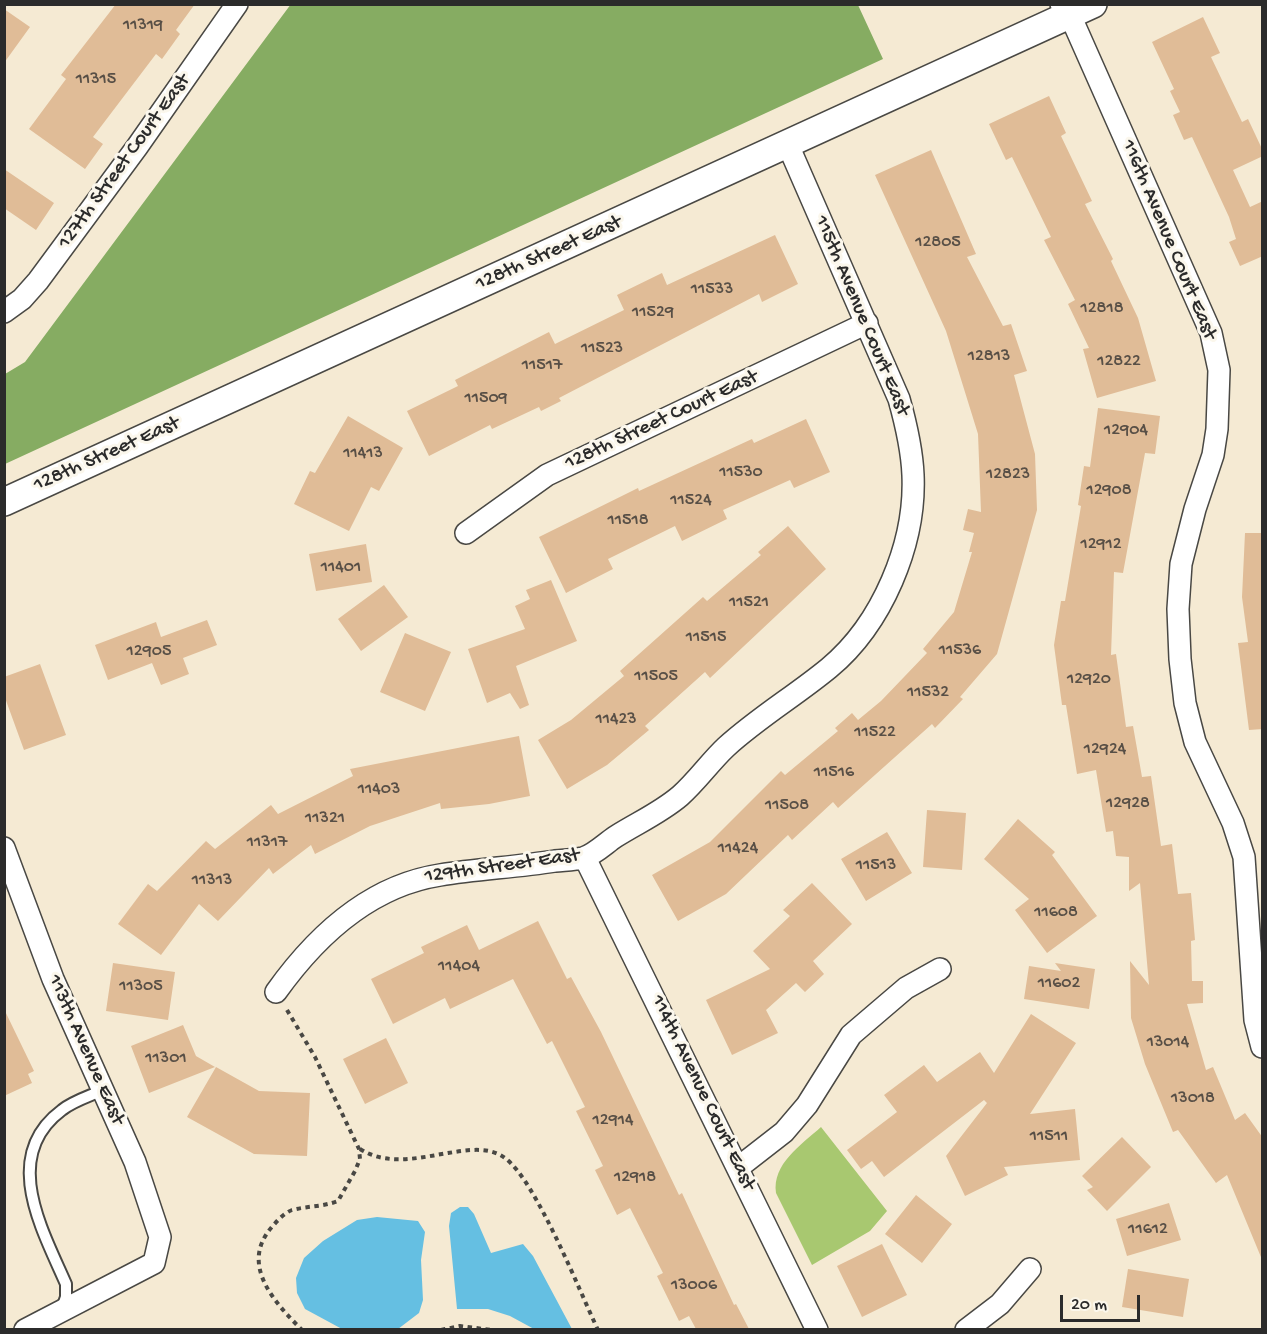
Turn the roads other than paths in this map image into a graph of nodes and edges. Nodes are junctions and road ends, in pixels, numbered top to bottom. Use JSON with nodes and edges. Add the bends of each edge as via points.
{"nodes":[{"id":1,"x":237,"y":4,"type":"edge"},
{"id":2,"x":1075,"y":8,"type":"edge"},
{"id":3,"x":788,"y":145,"type":"junction"},
{"id":4,"x":4,"y":312,"type":"edge"},
{"id":5,"x":867,"y":323,"type":"junction"},
{"id":6,"x":4,"y":502,"type":"edge"},
{"id":7,"x":466,"y":533,"type":"dead end"},
{"id":8,"x":899,"y":562,"type":"joint"},
{"id":9,"x":4,"y":848,"type":"edge"},
{"id":10,"x":585,"y":858,"type":"junction"},
{"id":11,"x":940,"y":969,"type":"dead end"},
{"id":12,"x":276,"y":992,"type":"road end"},
{"id":13,"x":1263,"y":1047,"type":"edge"},
{"id":14,"x":103,"y":1090,"type":"junction"},
{"id":15,"x":739,"y":1167,"type":"junction"},
{"id":16,"x":1030,"y":1269,"type":"dead end"},
{"id":17,"x":61,"y":1311,"type":"junction"},
{"id":18,"x":25,"y":1329,"type":"edge"},
{"id":19,"x":817,"y":1329,"type":"edge"},
{"id":20,"x":966,"y":1329,"type":"edge"}],
"edges":[{"from":1,"to":4,"type":"street","name":"127th Street Court East","via":[[45,271],[22,299]]},
{"from":2,"to":3,"type":"street","name":"128th Street East"},
{"from":2,"to":13,"type":"street","name":"116th Avenue Court East","via":[[1210,333],[1219,370],[1213,455],[1194,509],[1181,564],[1180,659],[1195,742],[1233,823],[1244,857],[1254,1011]]},
{"from":3,"to":5,"type":"street","name":"115th Avenue Court East"},
{"from":3,"to":6,"type":"street","name":"128th Street East"},
{"from":5,"to":7,"type":"street","name":"128th Street Court East","via":[[548,475]]},
{"from":5,"to":8,"type":"street","name":"115th Avenue Court East","via":[[899,399],[911,459],[911,502]]},
{"from":8,"to":10,"type":"street","name":"129th Street East","via":[[877,612],[830,667],[765,713],[679,796]]},
{"from":9,"to":14,"type":"street","name":"113th Avenue East","via":[[53,979]]},
{"from":10,"to":12,"type":"street","name":"129th Street East","via":[[440,875],[390,890],[330,928]]},
{"from":10,"to":15,"type":"street","name":"114th Avenue Court East"},
{"from":11,"to":15,"type":"street","via":[[906,988],[851,1035],[807,1105],[784,1132]]},
{"from":14,"to":17,"type":"lane","via":[[63,1108],[46,1122],[29,1158],[31,1204],[66,1284]]},
{"from":14,"to":17,"type":"street","name":"113th Avenue East","via":[[138,1172],[160,1237],[158,1252],[154,1263]]},
{"from":15,"to":19,"type":"street","name":"114th Avenue Court East"},
{"from":16,"to":20,"type":"street","via":[[1000,1304]]},
{"from":17,"to":18,"type":"street"}]}
